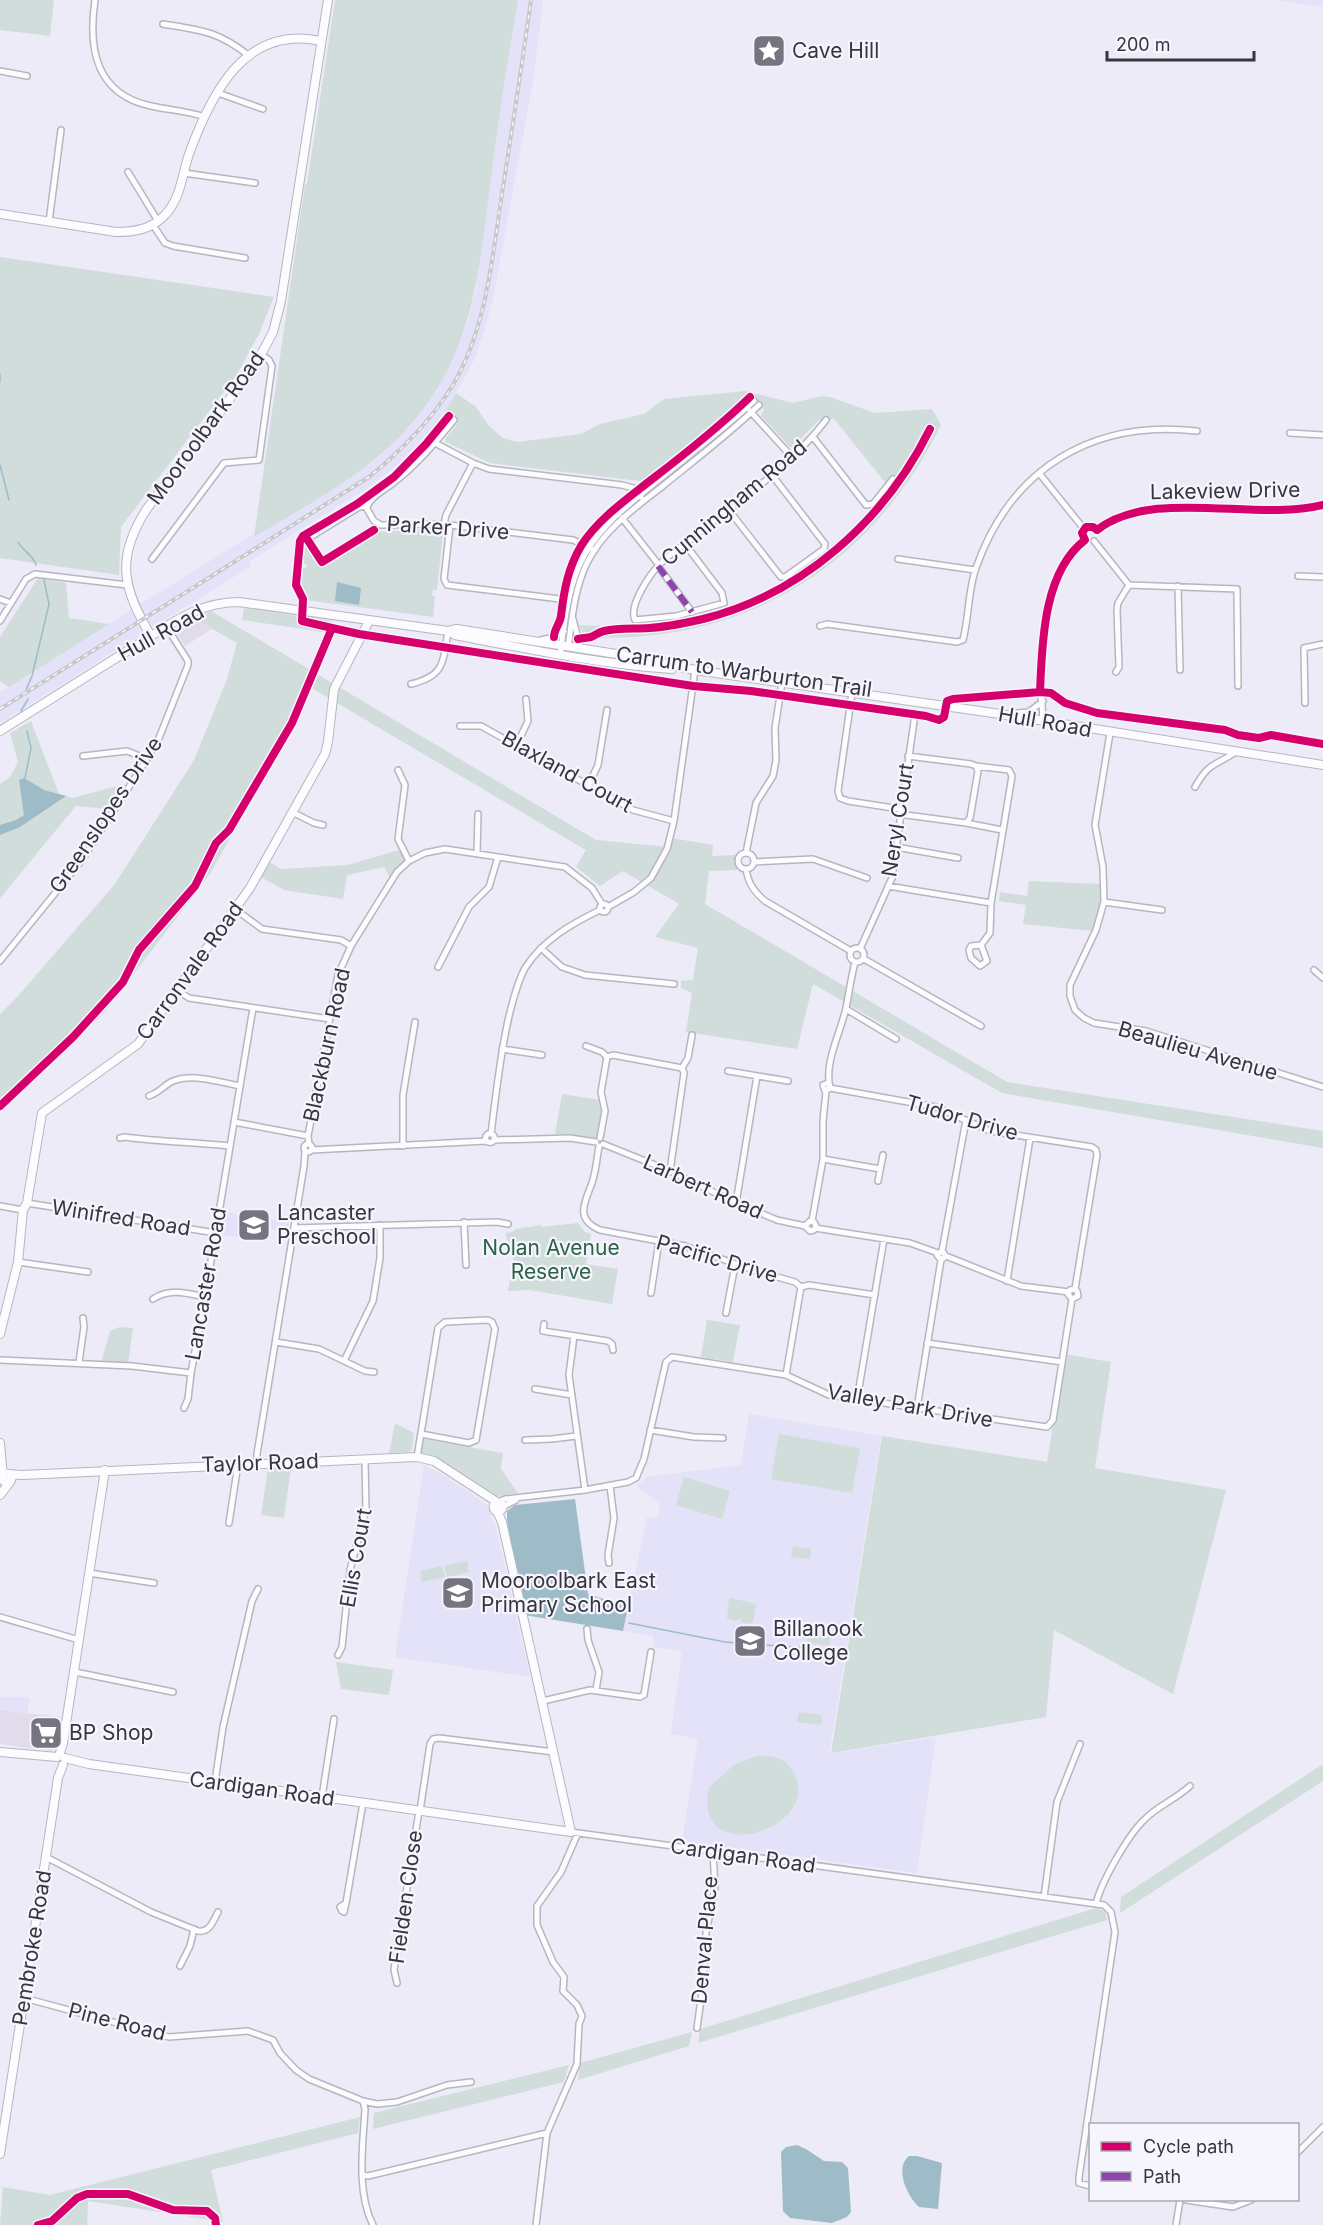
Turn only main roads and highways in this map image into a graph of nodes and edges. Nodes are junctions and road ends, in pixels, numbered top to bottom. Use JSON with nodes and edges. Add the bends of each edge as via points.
{"nodes":[{"id":1,"x":328,"y":0,"type":"edge"},
{"id":2,"x":151,"y":636,"type":"joint"},
{"id":3,"x":0,"y":731,"type":"edge"}],
"edges":[{"from":1,"to":2,"type":"main road","name":"Mooroolbark Road","via":[[273,332],[262,355],[139,521],[129,544],[127,585],[133,605]]},
{"from":2,"to":3,"type":"main road","name":"Hull Road"}]}
